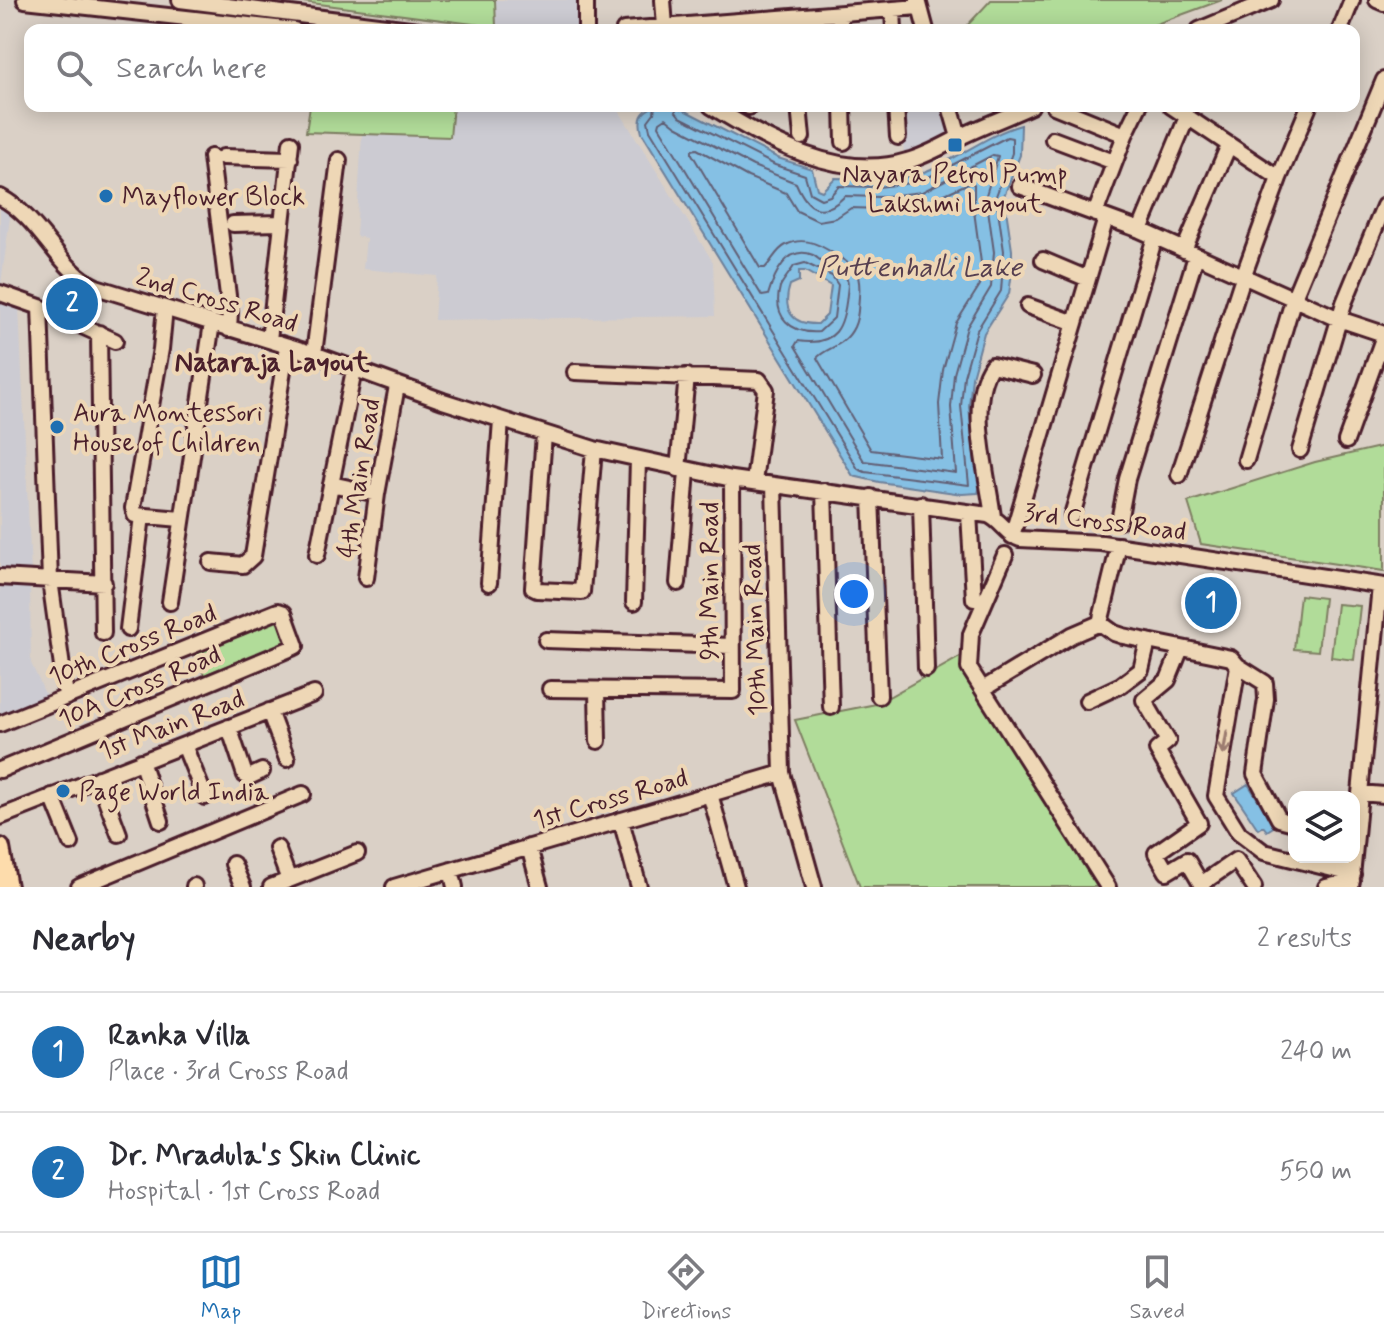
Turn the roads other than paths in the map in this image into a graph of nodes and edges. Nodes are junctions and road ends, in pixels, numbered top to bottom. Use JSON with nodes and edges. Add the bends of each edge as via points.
{"nodes":[{"id":1,"x":25,"y":0,"type":"edge"},
{"id":2,"x":180,"y":0,"type":"edge"},
{"id":3,"x":586,"y":0,"type":"edge"},
{"id":4,"x":663,"y":0,"type":"edge"},
{"id":5,"x":1271,"y":0,"type":"edge"},
{"id":6,"x":1352,"y":0,"type":"edge"},
{"id":7,"x":1377,"y":0,"type":"edge"},
{"id":8,"x":1384,"y":3,"type":"edge"},
{"id":9,"x":918,"y":4,"type":"edge"},
{"id":10,"x":893,"y":10,"type":"junction"},
{"id":11,"x":840,"y":14,"type":"junction"},
{"id":12,"x":240,"y":24,"type":"edge"},
{"id":13,"x":370,"y":24,"type":"edge"},
{"id":14,"x":586,"y":24,"type":"edge"},
{"id":15,"x":663,"y":24,"type":"edge"},
{"id":16,"x":788,"y":24,"type":"edge"},
{"id":17,"x":840,"y":24,"type":"edge"},
{"id":18,"x":894,"y":24,"type":"edge"},
{"id":19,"x":924,"y":24,"type":"edge"},
{"id":20,"x":1213,"y":24,"type":"edge"},
{"id":21,"x":1342,"y":24,"type":"edge"},
{"id":22,"x":1384,"y":80,"type":"edge"},
{"id":23,"x":722,"y":112,"type":"edge"},
{"id":24,"x":800,"y":112,"type":"edge"},
{"id":25,"x":843,"y":112,"type":"edge"},
{"id":26,"x":896,"y":112,"type":"edge"},
{"id":27,"x":952,"y":112,"type":"edge"},
{"id":28,"x":1017,"y":112,"type":"edge"},
{"id":29,"x":1069,"y":112,"type":"edge"},
{"id":30,"x":1136,"y":112,"type":"edge"},
{"id":31,"x":1180,"y":112,"type":"edge"},
{"id":32,"x":1306,"y":112,"type":"edge"},
{"id":33,"x":1187,"y":117,"type":"junction"},
{"id":34,"x":1125,"y":135,"type":"junction"},
{"id":35,"x":802,"y":137,"type":"dead end"},
{"id":36,"x":898,"y":137,"type":"dead end"},
{"id":37,"x":959,"y":137,"type":"junction"},
{"id":38,"x":1053,"y":139,"type":"dead end"},
{"id":39,"x":844,"y":142,"type":"dead end"},
{"id":40,"x":291,"y":143,"type":"dead end"},
{"id":41,"x":1229,"y":145,"type":"junction"},
{"id":42,"x":290,"y":159,"type":"junction"},
{"id":43,"x":339,"y":160,"type":"dead end"},
{"id":44,"x":1114,"y":162,"type":"junction"},
{"id":45,"x":1279,"y":178,"type":"junction"},
{"id":46,"x":1020,"y":186,"type":"dead end"},
{"id":47,"x":0,"y":197,"type":"edge"},
{"id":48,"x":1384,"y":206,"type":"edge"},
{"id":49,"x":1100,"y":216,"type":"junction"},
{"id":50,"x":282,"y":223,"type":"junction"},
{"id":51,"x":233,"y":224,"type":"dead end"},
{"id":52,"x":1140,"y":230,"type":"junction"},
{"id":53,"x":1155,"y":237,"type":"junction"},
{"id":54,"x":1190,"y":253,"type":"junction"},
{"id":55,"x":1043,"y":260,"type":"dead end"},
{"id":56,"x":1243,"y":277,"type":"junction"},
{"id":57,"x":1088,"y":279,"type":"junction"},
{"id":58,"x":0,"y":293,"type":"edge"},
{"id":59,"x":1294,"y":297,"type":"junction"},
{"id":60,"x":1028,"y":306,"type":"dead end"},
{"id":61,"x":40,"y":307,"type":"junction"},
{"id":62,"x":165,"y":308,"type":"junction"},
{"id":63,"x":1339,"y":319,"type":"junction"},
{"id":64,"x":212,"y":323,"type":"junction"},
{"id":65,"x":1075,"y":323,"type":"junction"},
{"id":66,"x":229,"y":329,"type":"junction"},
{"id":67,"x":99,"y":333,"type":"junction"},
{"id":68,"x":1384,"y":335,"type":"edge"},
{"id":69,"x":269,"y":340,"type":"junction"},
{"id":70,"x":115,"y":341,"type":"dead end"},
{"id":71,"x":287,"y":346,"type":"junction"},
{"id":72,"x":314,"y":354,"type":"junction"},
{"id":73,"x":354,"y":370,"type":"junction"},
{"id":74,"x":575,"y":372,"type":"dead end"},
{"id":75,"x":1033,"y":375,"type":"dead end"},
{"id":76,"x":687,"y":376,"type":"junction"},
{"id":77,"x":397,"y":386,"type":"junction"},
{"id":78,"x":501,"y":420,"type":"junction"},
{"id":79,"x":544,"y":434,"type":"junction"},
{"id":80,"x":1346,"y":441,"type":"dead end"},
{"id":81,"x":594,"y":449,"type":"junction"},
{"id":82,"x":1300,"y":450,"type":"dead end"},
{"id":83,"x":638,"y":460,"type":"junction"},
{"id":84,"x":1246,"y":460,"type":"dead end"},
{"id":85,"x":683,"y":470,"type":"junction"},
{"id":86,"x":1179,"y":475,"type":"dead end"},
{"id":87,"x":732,"y":479,"type":"junction"},
{"id":88,"x":754,"y":482,"type":"junction"},
{"id":89,"x":331,"y":484,"type":"junction"},
{"id":90,"x":774,"y":485,"type":"junction"},
{"id":91,"x":824,"y":491,"type":"junction"},
{"id":92,"x":377,"y":494,"type":"junction"},
{"id":93,"x":871,"y":497,"type":"junction"},
{"id":94,"x":921,"y":504,"type":"junction"},
{"id":95,"x":969,"y":513,"type":"junction"},
{"id":96,"x":138,"y":514,"type":"junction"},
{"id":97,"x":1072,"y":515,"type":"dead end"},
{"id":98,"x":993,"y":517,"type":"junction"},
{"id":99,"x":181,"y":519,"type":"junction"},
{"id":100,"x":1119,"y":521,"type":"dead end"},
{"id":101,"x":1012,"y":536,"type":"junction"},
{"id":102,"x":1119,"y":545,"type":"junction"},
{"id":103,"x":317,"y":555,"type":"dead end"},
{"id":104,"x":1005,"y":555,"type":"dead end"},
{"id":105,"x":211,"y":562,"type":"dead end"},
{"id":106,"x":0,"y":577,"type":"edge"},
{"id":107,"x":366,"y":578,"type":"dead end"},
{"id":108,"x":50,"y":580,"type":"junction"},
{"id":109,"x":104,"y":583,"type":"junction"},
{"id":110,"x":489,"y":583,"type":"dead end"},
{"id":111,"x":678,"y":583,"type":"dead end"},
{"id":112,"x":1382,"y":586,"type":"edge"},
{"id":113,"x":974,"y":599,"type":"dead end"},
{"id":114,"x":170,"y":602,"type":"dead end"},
{"id":115,"x":634,"y":602,"type":"dead end"},
{"id":116,"x":1100,"y":623,"type":"junction"},
{"id":117,"x":128,"y":629,"type":"dead end"},
{"id":118,"x":103,"y":633,"type":"dead end"},
{"id":119,"x":546,"y":640,"type":"dead end"},
{"id":120,"x":1148,"y":641,"type":"junction"},
{"id":121,"x":296,"y":646,"type":"joint"},
{"id":122,"x":732,"y":646,"type":"junction"},
{"id":123,"x":1181,"y":648,"type":"junction"},
{"id":124,"x":1379,"y":650,"type":"edge"},
{"id":125,"x":1238,"y":666,"type":"junction"},
{"id":126,"x":926,"y":669,"type":"dead end"},
{"id":127,"x":550,"y":689,"type":"dead end"},
{"id":128,"x":983,"y":689,"type":"junction"},
{"id":129,"x":597,"y":690,"type":"junction"},
{"id":130,"x":314,"y":694,"type":"dead end"},
{"id":131,"x":66,"y":696,"type":"junction"},
{"id":132,"x":879,"y":696,"type":"dead end"},
{"id":133,"x":1087,"y":701,"type":"dead end"},
{"id":134,"x":831,"y":707,"type":"dead end"},
{"id":135,"x":269,"y":711,"type":"junction"},
{"id":136,"x":0,"y":724,"type":"edge"},
{"id":137,"x":229,"y":727,"type":"junction"},
{"id":138,"x":598,"y":741,"type":"dead end"},
{"id":139,"x":184,"y":745,"type":"junction"},
{"id":140,"x":287,"y":759,"type":"dead end"},
{"id":141,"x":141,"y":761,"type":"junction"},
{"id":142,"x":0,"y":770,"type":"edge"},
{"id":143,"x":262,"y":771,"type":"dead end"},
{"id":144,"x":782,"y":773,"type":"junction"},
{"id":145,"x":98,"y":778,"type":"junction"},
{"id":146,"x":1360,"y":793,"type":"joint"},
{"id":147,"x":303,"y":794,"type":"dead end"},
{"id":148,"x":710,"y":794,"type":"junction"},
{"id":149,"x":1384,"y":795,"type":"edge"},
{"id":150,"x":52,"y":796,"type":"junction"},
{"id":151,"x":205,"y":797,"type":"dead end"},
{"id":152,"x":0,"y":817,"type":"edge"},
{"id":153,"x":621,"y":820,"type":"junction"},
{"id":154,"x":161,"y":821,"type":"dead end"},
{"id":155,"x":1288,"y":821,"type":"edge"},
{"id":156,"x":119,"y":834,"type":"dead end"},
{"id":157,"x":71,"y":843,"type":"dead end"},
{"id":158,"x":529,"y":847,"type":"junction"},
{"id":159,"x":0,"y":848,"type":"edge"},
{"id":160,"x":277,"y":848,"type":"dead end"},
{"id":161,"x":357,"y":853,"type":"dead end"},
{"id":162,"x":233,"y":864,"type":"dead end"},
{"id":163,"x":451,"y":870,"type":"junction"},
{"id":164,"x":289,"y":880,"type":"junction"},
{"id":165,"x":1352,"y":881,"type":"edge"},
{"id":166,"x":7,"y":887,"type":"edge"},
{"id":167,"x":79,"y":887,"type":"edge"},
{"id":168,"x":243,"y":887,"type":"edge"},
{"id":169,"x":271,"y":887,"type":"edge"},
{"id":170,"x":394,"y":887,"type":"edge"},
{"id":171,"x":455,"y":887,"type":"edge"},
{"id":172,"x":540,"y":887,"type":"edge"},
{"id":173,"x":639,"y":887,"type":"edge"},
{"id":174,"x":736,"y":887,"type":"edge"},
{"id":175,"x":814,"y":887,"type":"edge"},
{"id":176,"x":1108,"y":887,"type":"edge"},
{"id":177,"x":1254,"y":887,"type":"edge"},
{"id":178,"x":1326,"y":887,"type":"edge"}],
"edges":[{"from":1,"to":12,"type":"street"},
{"from":2,"to":13,"type":"street"},
{"from":3,"to":14,"type":"street"},
{"from":4,"to":15,"type":"street"},
{"from":5,"to":20,"type":"street"},
{"from":6,"to":21,"type":"street"},
{"from":7,"to":8,"type":"street"},
{"from":9,"to":10,"type":"street"},
{"from":9,"to":19,"type":"street"},
{"from":10,"to":11,"type":"street"},
{"from":10,"to":18,"type":"street"},
{"from":11,"to":16,"type":"street"},
{"from":11,"to":17,"type":"street"},
{"from":22,"to":59,"type":"street"},
{"from":23,"to":37,"type":"street","via":[[783,146],[849,164],[905,162]]},
{"from":24,"to":35,"type":"street"},
{"from":25,"to":39,"type":"street"},
{"from":26,"to":36,"type":"street"},
{"from":27,"to":37,"type":"street"},
{"from":28,"to":37,"type":"street"},
{"from":29,"to":34,"type":"street"},
{"from":30,"to":34,"type":"street"},
{"from":31,"to":33,"type":"street"},
{"from":32,"to":45,"type":"street"},
{"from":33,"to":41,"type":"street"},
{"from":33,"to":52,"type":"street"},
{"from":34,"to":44,"type":"street"},
{"from":38,"to":44,"type":"street"},
{"from":40,"to":42,"type":"street"},
{"from":41,"to":45,"type":"street"},
{"from":41,"to":54,"type":"street"},
{"from":42,"to":50,"type":"street"},
{"from":42,"to":66,"type":"street","via":[[217,157]]},
{"from":43,"to":72,"type":"street","name":"2nd Cross Road"},
{"from":44,"to":49,"type":"street"},
{"from":45,"to":56,"type":"street"},
{"from":46,"to":49,"type":"street"},
{"from":47,"to":62,"type":"street","name":"2nd Cross Road","via":[[28,216],[86,283]]},
{"from":48,"to":63,"type":"street"},
{"from":49,"to":52,"type":"street"},
{"from":49,"to":57,"type":"street"},
{"from":50,"to":51,"type":"street"},
{"from":50,"to":69,"type":"street"},
{"from":52,"to":53,"type":"street"},
{"from":53,"to":54,"type":"street"},
{"from":53,"to":97,"type":"street"},
{"from":54,"to":56,"type":"street"},
{"from":54,"to":100,"type":"street"},
{"from":55,"to":57,"type":"street"},
{"from":56,"to":59,"type":"street"},
{"from":56,"to":86,"type":"street"},
{"from":57,"to":65,"type":"street"},
{"from":58,"to":61,"type":"street"},
{"from":59,"to":63,"type":"street"},
{"from":59,"to":84,"type":"street"},
{"from":60,"to":65,"type":"street"},
{"from":61,"to":67,"type":"street"},
{"from":61,"to":108,"type":"street"},
{"from":62,"to":64,"type":"street","name":"2nd Cross Road"},
{"from":62,"to":96,"type":"street"},
{"from":63,"to":68,"type":"street"},
{"from":63,"to":82,"type":"street"},
{"from":64,"to":66,"type":"street","name":"2nd Cross Road"},
{"from":64,"to":99,"type":"street"},
{"from":65,"to":101,"type":"street"},
{"from":66,"to":69,"type":"street","name":"2nd Cross Road"},
{"from":67,"to":70,"type":"street"},
{"from":67,"to":109,"type":"street"},
{"from":68,"to":80,"type":"street"},
{"from":69,"to":71,"type":"street","name":"2nd Cross Road"},
{"from":71,"to":72,"type":"street","name":"2nd Cross Road"},
{"from":71,"to":105,"type":"street","via":[[253,556],[243,565]]},
{"from":72,"to":73,"type":"street","name":"2nd Cross Road"},
{"from":73,"to":77,"type":"street","name":"2nd Cross Road"},
{"from":73,"to":89,"type":"street"},
{"from":74,"to":76,"type":"street"},
{"from":75,"to":98,"type":"street","via":[[992,365],[986,372],[980,421]]},
{"from":76,"to":85,"type":"street"},
{"from":76,"to":88,"type":"street","via":[[763,384]]},
{"from":77,"to":78,"type":"street","name":"2nd Cross Road"},
{"from":77,"to":92,"type":"street","name":"4th Main Road"},
{"from":78,"to":79,"type":"street","name":"2nd Cross Road"},
{"from":78,"to":110,"type":"street"},
{"from":79,"to":81,"type":"street","name":"2nd Cross Road"},
{"from":79,"to":81,"type":"street","via":[[533,588],[537,590],[582,592]]},
{"from":81,"to":83,"type":"street","name":"2nd Cross Road"},
{"from":83,"to":85,"type":"street","name":"3rd Cross Road"},
{"from":83,"to":115,"type":"street"},
{"from":85,"to":87,"type":"street","name":"3rd Cross Road"},
{"from":85,"to":111,"type":"street"},
{"from":87,"to":88,"type":"street","name":"3rd Cross Road"},
{"from":87,"to":122,"type":"street","name":"9th Main Road"},
{"from":88,"to":90,"type":"street","name":"3rd Cross Road"},
{"from":89,"to":92,"type":"street"},
{"from":89,"to":103,"type":"street"},
{"from":90,"to":91,"type":"street","name":"3rd Cross Road"},
{"from":90,"to":144,"type":"street","name":"10th Main Road"},
{"from":91,"to":93,"type":"street","name":"3rd Cross Road"},
{"from":91,"to":134,"type":"street"},
{"from":92,"to":107,"type":"street","name":"4th Main Road"},
{"from":93,"to":94,"type":"street","name":"3rd Cross Road"},
{"from":93,"to":132,"type":"street"},
{"from":94,"to":95,"type":"street","name":"3rd Cross Road"},
{"from":94,"to":126,"type":"street"},
{"from":95,"to":98,"type":"street","name":"3rd Cross Road"},
{"from":95,"to":113,"type":"street"},
{"from":96,"to":99,"type":"street"},
{"from":96,"to":117,"type":"street"},
{"from":98,"to":101,"type":"street","name":"3rd Cross Road"},
{"from":99,"to":114,"type":"street"},
{"from":101,"to":102,"type":"street","name":"3rd Cross Road"},
{"from":102,"to":112,"type":"street","name":"3rd Cross Road"},
{"from":102,"to":116,"type":"street"},
{"from":104,"to":128,"type":"street","via":[[971,634],[969,668]]},
{"from":106,"to":108,"type":"street"},
{"from":108,"to":109,"type":"street"},
{"from":108,"to":131,"type":"street"},
{"from":109,"to":118,"type":"street"},
{"from":112,"to":124,"type":"street"},
{"from":116,"to":120,"type":"street","via":[[1114,633]]},
{"from":116,"to":128,"type":"street"},
{"from":119,"to":122,"type":"street"},
{"from":120,"to":123,"type":"street"},
{"from":120,"to":133,"type":"street","via":[[1141,670]]},
{"from":121,"to":131,"type":"street","name":"10th Cross Road","via":[[282,611]]},
{"from":121,"to":142,"type":"street","name":"10A Cross Road"},
{"from":122,"to":129,"type":"street","name":"9th Main Road","via":[[734,688],[729,692]]},
{"from":123,"to":125,"type":"street","via":[[1231,658]]},
{"from":123,"to":177,"type":"street","via":[[1168,680],[1144,700],[1168,741],[1157,750],[1199,823],[1156,853],[1167,872],[1187,860],[1201,884],[1236,860]]},
{"from":124,"to":146,"type":"street"},
{"from":125,"to":155,"type":"street","via":[[1265,683],[1255,774],[1279,819]]},
{"from":125,"to":165,"type":"street","one_way":true,"via":[[1216,796],[1239,833],[1264,852]]},
{"from":127,"to":129,"type":"street","name":"9th Main Road"},
{"from":128,"to":176,"type":"street"},
{"from":129,"to":138,"type":"street"},
{"from":130,"to":135,"type":"street","name":"1st Main Road"},
{"from":131,"to":136,"type":"street","name":"10th Cross Road"},
{"from":135,"to":137,"type":"street","name":"1st Main Road"},
{"from":135,"to":140,"type":"street"},
{"from":137,"to":139,"type":"street","name":"1st Main Road"},
{"from":137,"to":143,"type":"street","via":[[245,775]]},
{"from":139,"to":141,"type":"street","name":"1st Main Road"},
{"from":139,"to":151,"type":"street"},
{"from":141,"to":145,"type":"street","name":"1st Main Road"},
{"from":141,"to":154,"type":"street"},
{"from":144,"to":148,"type":"street","name":"1st Cross Road"},
{"from":144,"to":175,"type":"street","name":"10th Main Road"},
{"from":145,"to":150,"type":"street","name":"1st Main Road"},
{"from":145,"to":156,"type":"street"},
{"from":146,"to":149,"type":"street"},
{"from":147,"to":167,"type":"street"},
{"from":148,"to":153,"type":"street","name":"1st Cross Road"},
{"from":148,"to":174,"type":"street"},
{"from":150,"to":152,"type":"street","name":"1st Main Road"},
{"from":150,"to":157,"type":"street"},
{"from":153,"to":158,"type":"street","name":"1st Cross Road"},
{"from":153,"to":173,"type":"street"},
{"from":158,"to":163,"type":"street","name":"1st Cross Road"},
{"from":158,"to":172,"type":"street"},
{"from":159,"to":166,"type":"main road"},
{"from":160,"to":164,"type":"street"},
{"from":161,"to":164,"type":"street"},
{"from":162,"to":168,"type":"street"},
{"from":163,"to":170,"type":"street"},
{"from":163,"to":171,"type":"street"},
{"from":164,"to":169,"type":"street"},
{"from":165,"to":178,"type":"street"}]}
